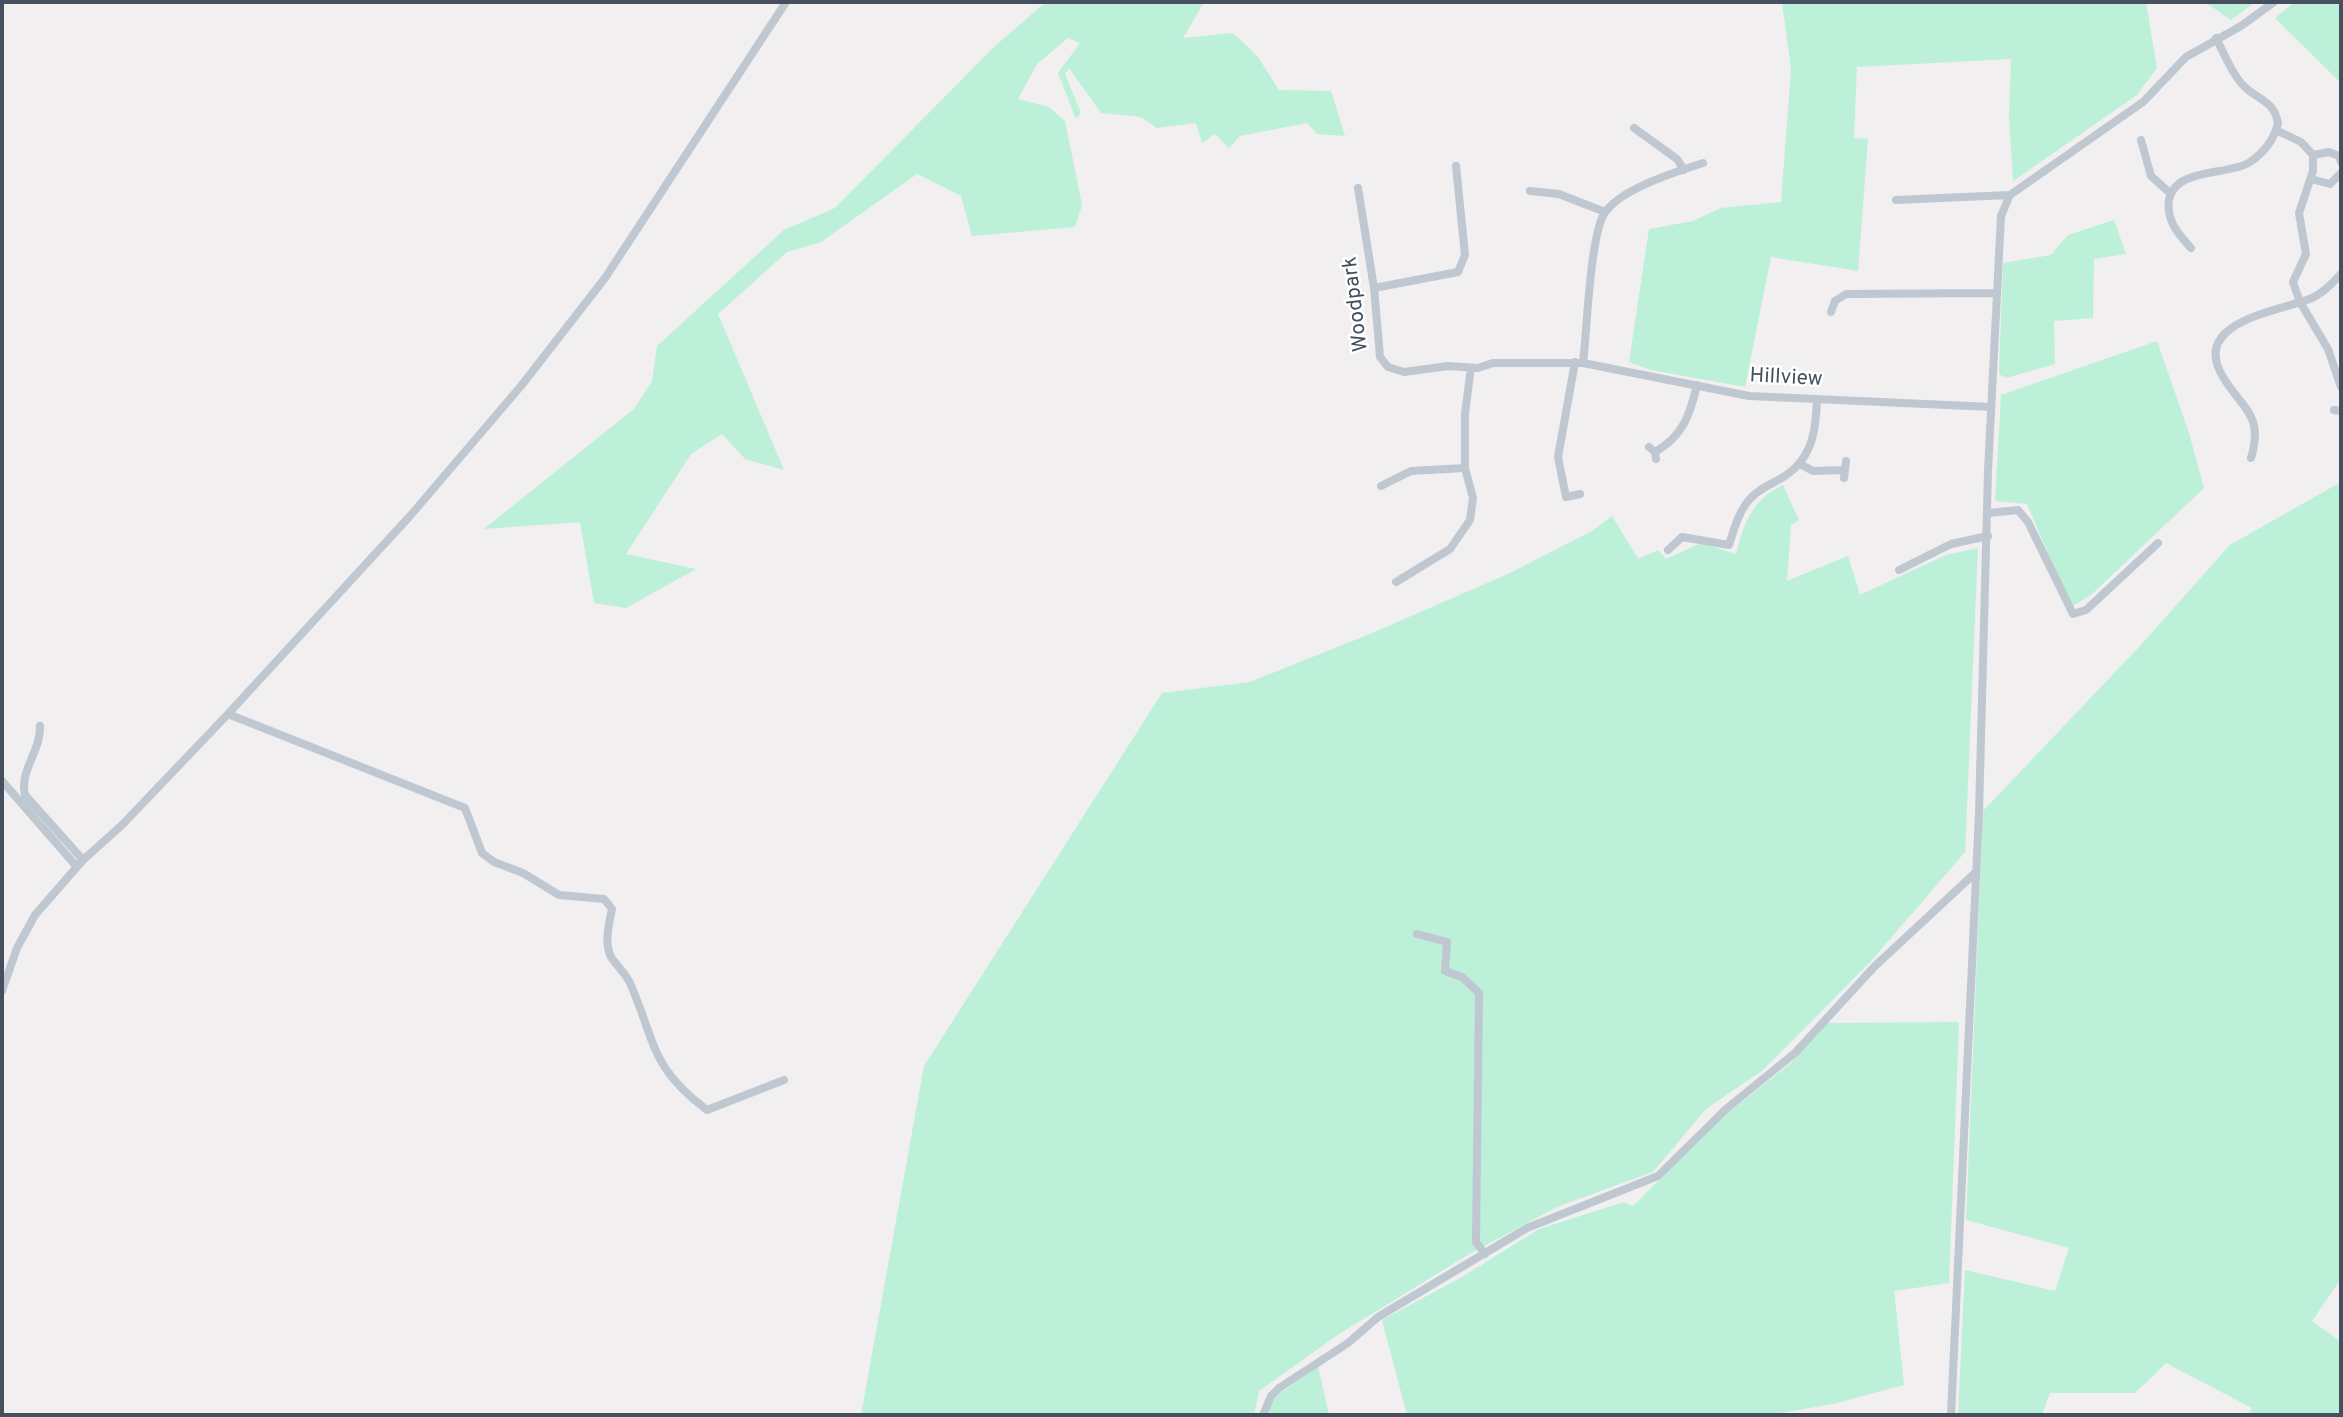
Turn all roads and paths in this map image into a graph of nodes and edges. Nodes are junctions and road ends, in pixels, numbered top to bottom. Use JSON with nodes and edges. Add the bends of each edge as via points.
{"nodes":[{"id":1,"x":786,"y":2,"type":"edge"},
{"id":2,"x":2274,"y":2,"type":"edge"},
{"id":3,"x":2216,"y":38,"type":"junction"},
{"id":4,"x":1634,"y":128,"type":"dead end"},
{"id":5,"x":2277,"y":130,"type":"junction"},
{"id":6,"x":2141,"y":140,"type":"dead end"},
{"id":7,"x":2313,"y":155,"type":"junction"},
{"id":8,"x":2341,"y":162,"type":"edge"},
{"id":9,"x":1703,"y":163,"type":"dead end"},
{"id":10,"x":1456,"y":166,"type":"dead end"},
{"id":11,"x":1684,"y":170,"type":"junction"},
{"id":12,"x":2341,"y":173,"type":"edge"},
{"id":13,"x":2311,"y":179,"type":"junction"},
{"id":14,"x":1358,"y":188,"type":"dead end"},
{"id":15,"x":1530,"y":191,"type":"dead end"},
{"id":16,"x":2171,"y":194,"type":"junction"},
{"id":17,"x":2010,"y":195,"type":"junction"},
{"id":18,"x":1896,"y":200,"type":"dead end"},
{"id":19,"x":1605,"y":212,"type":"junction"},
{"id":20,"x":2191,"y":248,"type":"dead end"},
{"id":21,"x":2341,"y":274,"type":"edge"},
{"id":22,"x":1374,"y":288,"type":"junction"},
{"id":23,"x":1996,"y":293,"type":"junction"},
{"id":24,"x":2300,"y":302,"type":"junction"},
{"id":25,"x":1831,"y":312,"type":"dead end"},
{"id":26,"x":1516,"y":362,"type":"joint"},
{"id":27,"x":1579,"y":363,"type":"junction"},
{"id":28,"x":1471,"y":368,"type":"junction"},
{"id":29,"x":1697,"y":385,"type":"junction"},
{"id":30,"x":2341,"y":387,"type":"edge"},
{"id":31,"x":1817,"y":399,"type":"junction"},
{"id":32,"x":1991,"y":407,"type":"junction"},
{"id":33,"x":1654,"y":453,"type":"dead end"},
{"id":34,"x":2251,"y":458,"type":"dead end"},
{"id":35,"x":1800,"y":464,"type":"junction"},
{"id":36,"x":1465,"y":468,"type":"junction"},
{"id":37,"x":1845,"y":470,"type":"dead end"},
{"id":38,"x":1379,"y":486,"type":"dead end"},
{"id":39,"x":1580,"y":494,"type":"dead end"},
{"id":40,"x":1989,"y":513,"type":"junction"},
{"id":41,"x":1988,"y":536,"type":"junction"},
{"id":42,"x":2158,"y":543,"type":"dead end"},
{"id":43,"x":1668,"y":550,"type":"dead end"},
{"id":44,"x":1899,"y":570,"type":"dead end"},
{"id":45,"x":1396,"y":582,"type":"dead end"},
{"id":46,"x":228,"y":714,"type":"junction"},
{"id":47,"x":40,"y":726,"type":"dead end"},
{"id":48,"x":2,"y":781,"type":"edge"},
{"id":49,"x":80,"y":864,"type":"junction"},
{"id":50,"x":1974,"y":874,"type":"junction"},
{"id":51,"x":1416,"y":934,"type":"dead end"},
{"id":52,"x":2,"y":991,"type":"edge"},
{"id":53,"x":784,"y":1080,"type":"dead end"},
{"id":54,"x":1485,"y":1254,"type":"junction"},
{"id":55,"x":1262,"y":1415,"type":"edge"},
{"id":56,"x":1951,"y":1415,"type":"edge"}],
"edges":[{"from":1,"to":46,"type":"street","via":[[605,278],[529,375],[410,516]]},
{"from":2,"to":3,"type":"street"},
{"from":3,"to":5,"type":"street","via":[[2244,87],[2272,104]]},
{"from":3,"to":17,"type":"street","via":[[2179,62],[2143,102]]},
{"from":4,"to":11,"type":"street","via":[[1677,159]]},
{"from":5,"to":7,"type":"street","via":[[2301,142]]},
{"from":5,"to":16,"type":"street","via":[[2249,163],[2190,179]]},
{"from":6,"to":16,"type":"street","via":[[2151,176]]},
{"from":7,"to":8,"type":"street","via":[[2329,152]]},
{"from":7,"to":13,"type":"street"},
{"from":9,"to":11,"type":"street"},
{"from":10,"to":22,"type":"street","via":[[1465,255],[1458,272]]},
{"from":11,"to":19,"type":"street","via":[[1640,186]]},
{"from":12,"to":13,"type":"street","via":[[2330,184]]},
{"from":13,"to":24,"type":"street","via":[[2299,213],[2307,248],[2294,275]]},
{"from":14,"to":22,"type":"street","name":"Woodpark"},
{"from":15,"to":19,"type":"street","via":[[1559,194]]},
{"from":16,"to":20,"type":"street","via":[[2172,225]]},
{"from":17,"to":18,"type":"street"},
{"from":17,"to":23,"type":"street","via":[[2001,216]]},
{"from":19,"to":27,"type":"street","via":[[1596,239]]},
{"from":21,"to":24,"type":"street","via":[[2323,291]]},
{"from":22,"to":28,"type":"street","name":"Woodpark","via":[[1383,363],[1404,372]]},
{"from":23,"to":25,"type":"street","via":[[1846,293],[1835,301]]},
{"from":23,"to":32,"type":"street"},
{"from":24,"to":30,"type":"street","via":[[2324,341]]},
{"from":24,"to":34,"type":"street","via":[[2242,319],[2226,333],[2217,351],[2220,373],[2256,427]]},
{"from":26,"to":27,"type":"street","name":"Hillview"},
{"from":26,"to":28,"type":"street","name":"Woodpark"},
{"from":27,"to":29,"type":"street","name":"Hillview"},
{"from":27,"to":39,"type":"street","via":[[1558,467],[1566,497]]},
{"from":28,"to":36,"type":"street"},
{"from":29,"to":31,"type":"street","name":"Hillview","via":[[1749,396]]},
{"from":29,"to":33,"type":"street","via":[[1686,424]]},
{"from":31,"to":32,"type":"street","name":"Hillview"},
{"from":31,"to":35,"type":"street","via":[[1814,435]]},
{"from":32,"to":40,"type":"street"},
{"from":35,"to":37,"type":"street","via":[[1813,471]]},
{"from":35,"to":43,"type":"street","via":[[1749,499],[1729,545],[1682,537]]},
{"from":36,"to":38,"type":"street","via":[[1411,471]]},
{"from":36,"to":45,"type":"street","via":[[1473,507],[1465,531],[1450,549]]},
{"from":40,"to":41,"type":"street"},
{"from":40,"to":42,"type":"street","via":[[2018,510],[2028,522],[2073,614],[2086,610]]},
{"from":41,"to":44,"type":"street","via":[[1951,544]]},
{"from":41,"to":50,"type":"street"},
{"from":46,"to":49,"type":"street"},
{"from":46,"to":53,"type":"street","via":[[465,808],[482,853],[494,862],[559,895],[604,899],[612,909],[609,954],[630,981],[646,1032],[682,1092],[707,1110]]},
{"from":47,"to":49,"type":"street","via":[[41,739],[23,784],[25,795]]},
{"from":48,"to":49,"type":"street"},
{"from":49,"to":52,"type":"street","via":[[35,915]]},
{"from":50,"to":54,"type":"street","via":[[1874,967],[1795,1052],[1726,1109],[1658,1176],[1527,1228]]},
{"from":50,"to":56,"type":"street"},
{"from":51,"to":54,"type":"street","via":[[1447,942],[1445,971],[1462,977],[1479,993],[1476,1242]]},
{"from":54,"to":55,"type":"street","via":[[1378,1317],[1348,1343],[1296,1375],[1271,1396]]}]}
